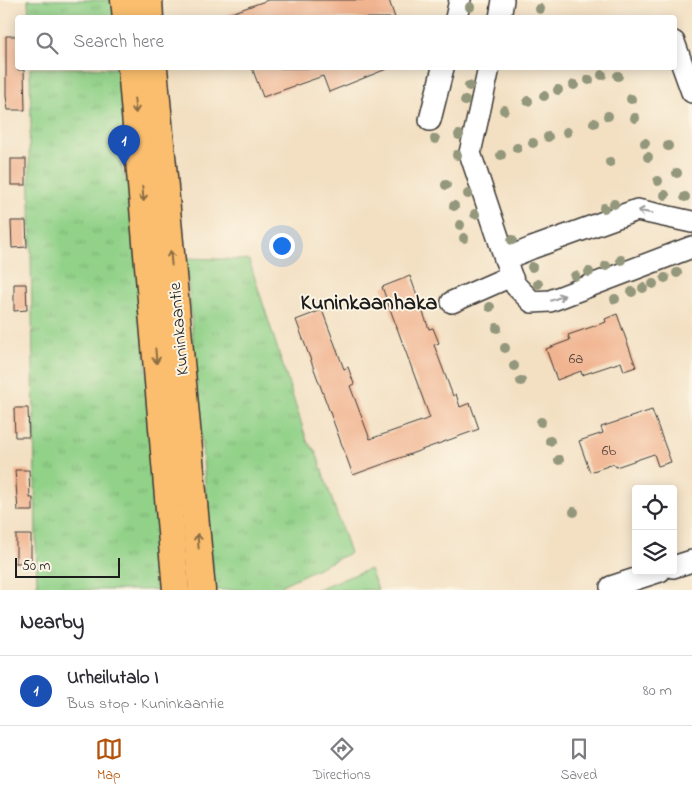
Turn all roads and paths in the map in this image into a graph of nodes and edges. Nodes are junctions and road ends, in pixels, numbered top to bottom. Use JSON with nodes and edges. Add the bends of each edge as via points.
{"nodes":[{"id":1,"x":124,"y":0,"type":"edge"},
{"id":2,"x":149,"y":0,"type":"edge"},
{"id":3,"x":460,"y":0,"type":"edge"},
{"id":4,"x":503,"y":0,"type":"edge"},
{"id":5,"x":126,"y":15,"type":"edge"},
{"id":6,"x":150,"y":15,"type":"edge"},
{"id":7,"x":457,"y":15,"type":"edge"},
{"id":8,"x":500,"y":15,"type":"edge"},
{"id":9,"x":677,"y":50,"type":"edge"},
{"id":10,"x":131,"y":70,"type":"edge"},
{"id":11,"x":154,"y":70,"type":"edge"},
{"id":12,"x":442,"y":70,"type":"edge"},
{"id":13,"x":489,"y":70,"type":"edge"},
{"id":14,"x":692,"y":92,"type":"edge"},
{"id":15,"x":430,"y":120,"type":"dead end"},
{"id":16,"x":692,"y":222,"type":"edge"},
{"id":17,"x":692,"y":247,"type":"edge"},
{"id":18,"x":511,"y":274,"type":"junction"},
{"id":19,"x":452,"y":302,"type":"dead end"},
{"id":20,"x":692,"y":561,"type":"edge"},
{"id":21,"x":677,"y":566,"type":"edge"},
{"id":22,"x":648,"y":575,"type":"edge"},
{"id":23,"x":611,"y":587,"type":"dead end"},
{"id":24,"x":176,"y":590,"type":"edge"},
{"id":25,"x":202,"y":590,"type":"edge"}],
"edges":[{"from":1,"to":5,"type":"main road"},
{"from":2,"to":6,"type":"main road"},
{"from":3,"to":7,"type":"street"},
{"from":4,"to":8,"type":"street"},
{"from":9,"to":14,"type":"street"},
{"from":10,"to":24,"type":"main road","name":"Kuninkaantie","one_way":true},
{"from":25,"to":11,"type":"main road","name":"Kuninkaantie","one_way":true},
{"from":12,"to":15,"type":"street"},
{"from":13,"to":18,"type":"street","via":[[470,153]]},
{"from":16,"to":18,"type":"street","one_way":true,"via":[[637,210],[532,248]]},
{"from":18,"to":17,"type":"street","one_way":true,"via":[[532,302],[550,302]]},
{"from":18,"to":19,"type":"street"},
{"from":20,"to":21,"type":"street"},
{"from":22,"to":23,"type":"street"}]}
